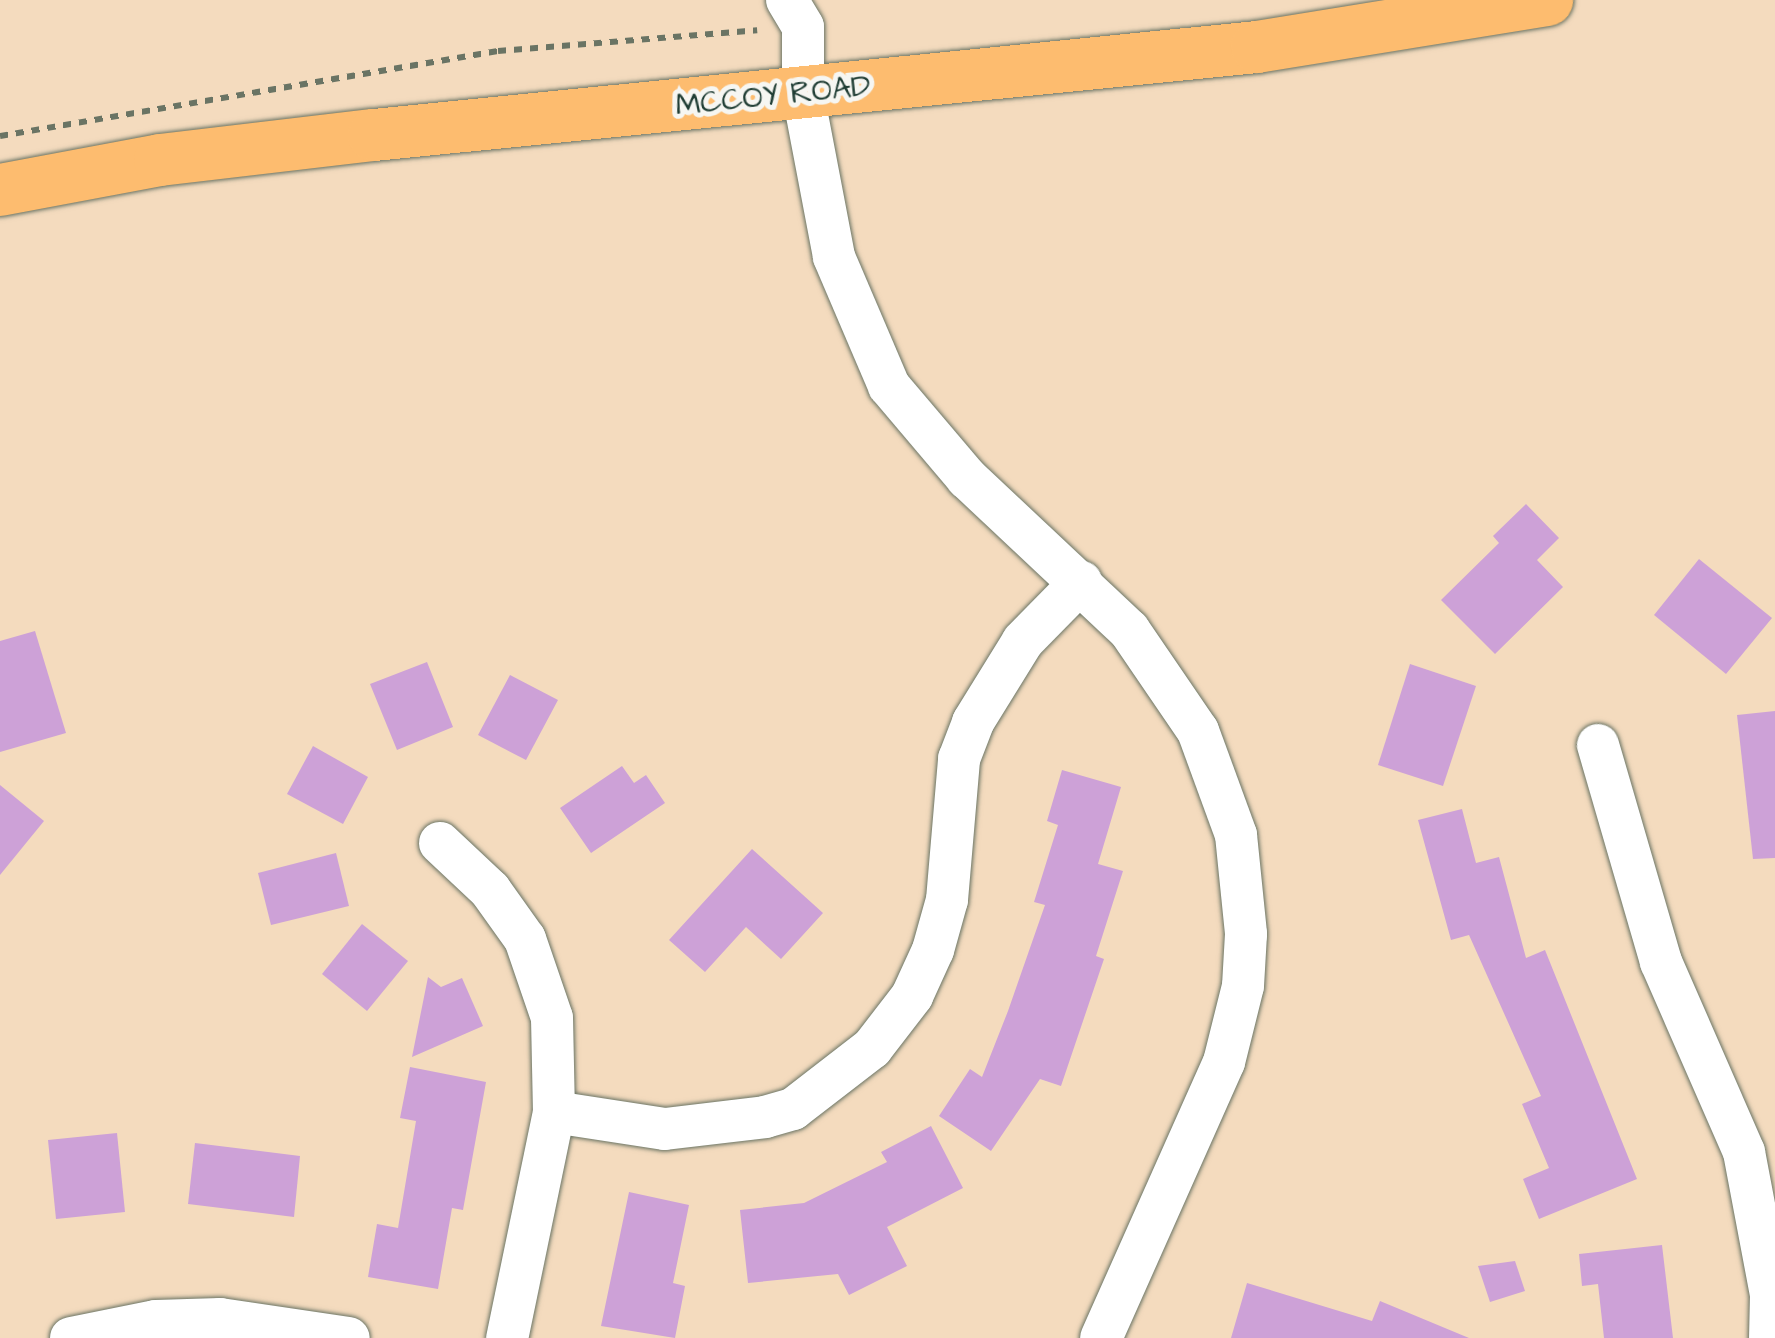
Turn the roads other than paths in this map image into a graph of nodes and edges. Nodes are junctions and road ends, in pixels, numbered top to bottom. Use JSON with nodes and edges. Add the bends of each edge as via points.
{"nodes":[{"id":1,"x":1546,"y":0,"type":"edge"},
{"id":2,"x":805,"y":9,"type":"edge"},
{"id":3,"x":803,"y":94,"type":"junction"},
{"id":4,"x":0,"y":190,"type":"edge"},
{"id":5,"x":1081,"y":582,"type":"junction"},
{"id":6,"x":1598,"y":745,"type":"dead end"},
{"id":7,"x":440,"y":842,"type":"dead end"},
{"id":8,"x":554,"y":1112,"type":"junction"},
{"id":9,"x":71,"y":1338,"type":"edge"},
{"id":10,"x":349,"y":1338,"type":"edge"},
{"id":11,"x":507,"y":1338,"type":"edge"},
{"id":12,"x":1100,"y":1338,"type":"edge"},
{"id":13,"x":1770,"y":1338,"type":"edge"}],
"edges":[{"from":1,"to":3,"type":"main road","name":"MCCOY ROAD","via":[[1258,47]]},
{"from":2,"to":3,"type":"street"},
{"from":3,"to":4,"type":"main road","name":"MCCOY ROAD","via":[[160,160]]},
{"from":3,"to":5,"type":"street","via":[[834,256],[889,386],[967,478]]},
{"from":5,"to":8,"type":"street","via":[[1014,654],[973,722],[959,759],[947,900],[933,950],[912,996],[872,1048],[792,1109],[764,1118],[665,1129]]},
{"from":5,"to":12,"type":"street","via":[[1128,630],[1198,731],[1236,835],[1246,934],[1244,986],[1224,1062]]},
{"from":6,"to":13,"type":"street","via":[[1655,944],[1744,1152],[1771,1294]]},
{"from":7,"to":8,"type":"street","via":[[490,890],[526,939],[544,980],[557,1064]]},
{"from":8,"to":11,"type":"street"},
{"from":9,"to":10,"type":"street","via":[[156,1321],[220,1319]]}]}
